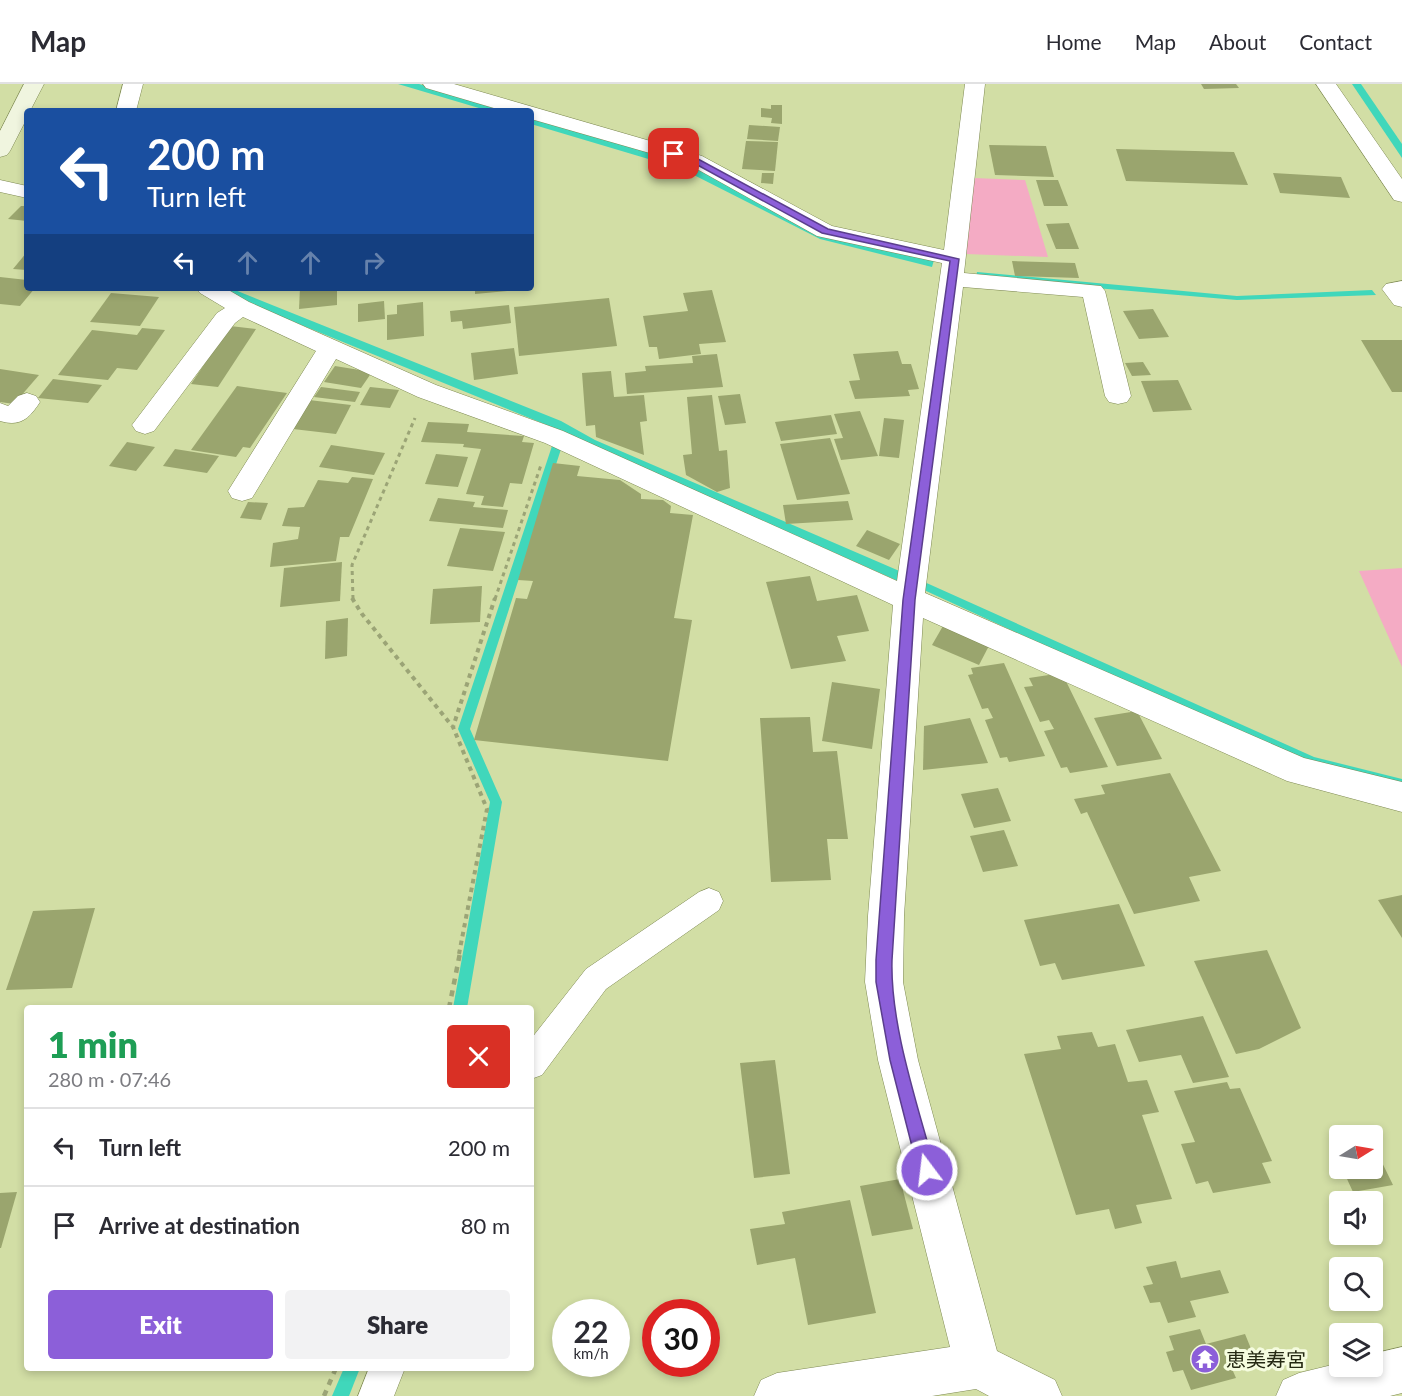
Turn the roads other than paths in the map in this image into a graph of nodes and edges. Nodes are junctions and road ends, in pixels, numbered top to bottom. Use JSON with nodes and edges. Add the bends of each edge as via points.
{"nodes":[{"id":1,"x":34,"y":84,"type":"edge"},
{"id":2,"x":133,"y":84,"type":"edge"},
{"id":3,"x":433,"y":84,"type":"edge"},
{"id":4,"x":975,"y":84,"type":"edge"},
{"id":5,"x":1326,"y":84,"type":"edge"},
{"id":6,"x":127,"y":108,"type":"edge"},
{"id":7,"x":516,"y":108,"type":"edge"},
{"id":8,"x":534,"y":113,"type":"edge"},
{"id":9,"x":0,"y":151,"type":"edge"},
{"id":10,"x":0,"y":186,"type":"edge"},
{"id":11,"x":24,"y":191,"type":"edge"},
{"id":12,"x":1402,"y":195,"type":"edge"},
{"id":13,"x":953,"y":269,"type":"junction"},
{"id":14,"x":1402,"y":288,"type":"edge"},
{"id":15,"x":213,"y":291,"type":"edge"},
{"id":16,"x":1402,"y":300,"type":"edge"},
{"id":17,"x":241,"y":307,"type":"junction"},
{"id":18,"x":332,"y":347,"type":"junction"},
{"id":19,"x":1118,"y":396,"type":"dead end"},
{"id":20,"x":27,"y":402,"type":"dead end"},
{"id":21,"x":0,"y":412,"type":"edge"},
{"id":22,"x":145,"y":425,"type":"dead end"},
{"id":23,"x":242,"y":491,"type":"dead end"},
{"id":24,"x":909,"y":600,"type":"junction"},
{"id":25,"x":1402,"y":797,"type":"edge"},
{"id":26,"x":709,"y":901,"type":"dead end"},
{"id":27,"x":534,"y":1060,"type":"edge"},
{"id":28,"x":978,"y":1366,"type":"junction"},
{"id":29,"x":1402,"y":1370,"type":"edge"},
{"id":30,"x":386,"y":1371,"type":"edge"},
{"id":31,"x":376,"y":1396,"type":"edge"},
{"id":32,"x":777,"y":1396,"type":"edge"},
{"id":33,"x":1040,"y":1396,"type":"edge"},
{"id":34,"x":1299,"y":1396,"type":"edge"}],
"edges":[{"from":1,"to":9,"type":"street"},
{"from":2,"to":6,"type":"street"},
{"from":3,"to":7,"type":"street"},
{"from":4,"to":13,"type":"street"},
{"from":5,"to":12,"type":"street"},
{"from":8,"to":13,"type":"street","via":[[695,160],[825,231]]},
{"from":10,"to":11,"type":"street"},
{"from":13,"to":19,"type":"street","via":[[1092,291]]},
{"from":13,"to":24,"type":"street"},
{"from":14,"to":16,"type":"street","via":[[1394,289]]},
{"from":15,"to":17,"type":"street"},
{"from":17,"to":18,"type":"street"},
{"from":17,"to":22,"type":"street","via":[[226,318]]},
{"from":18,"to":23,"type":"street"},
{"from":18,"to":24,"type":"street","via":[[427,391],[554,437]]},
{"from":20,"to":21,"type":"street","via":[[13,416]]},
{"from":24,"to":25,"type":"street","via":[[1299,771]]},
{"from":24,"to":28,"type":"street","via":[[884,982],[898,1060]]},
{"from":26,"to":27,"type":"lane","via":[[596,979]]},
{"from":28,"to":32,"type":"street"},
{"from":28,"to":33,"type":"street"},
{"from":29,"to":34,"type":"street"},
{"from":30,"to":31,"type":"lane"}]}
